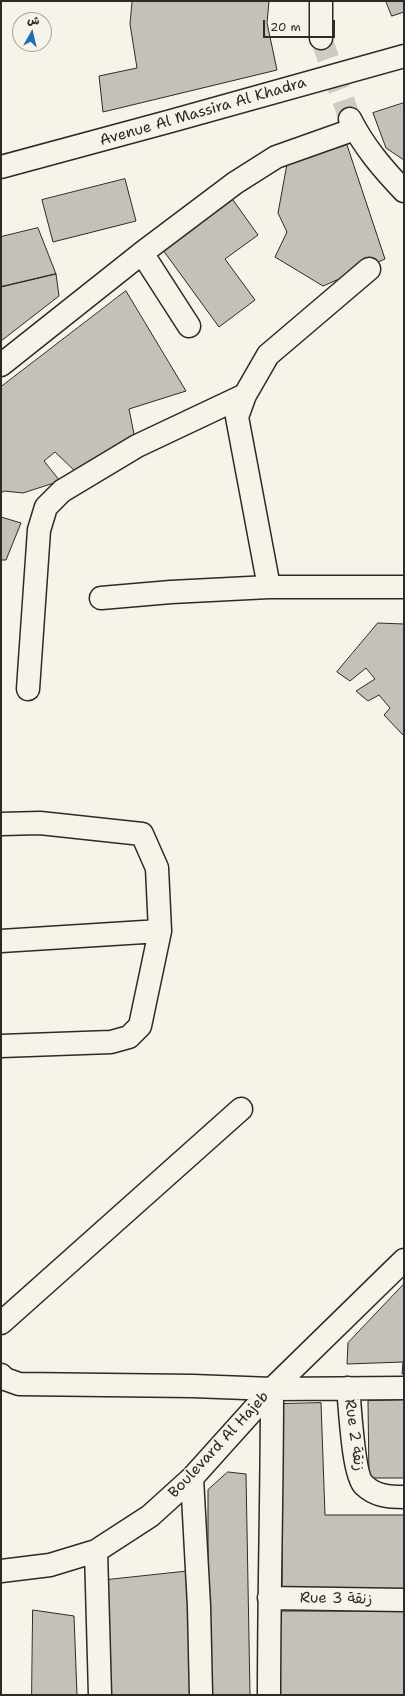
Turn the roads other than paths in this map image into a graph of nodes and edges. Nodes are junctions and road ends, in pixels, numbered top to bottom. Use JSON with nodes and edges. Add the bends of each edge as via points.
{"nodes":[{"id":1,"x":321,"y":1,"type":"edge"},
{"id":2,"x":321,"y":38,"type":"tunnel mouth"},
{"id":3,"x":404,"y":56,"type":"edge"},
{"id":4,"x":1,"y":167,"type":"edge"},
{"id":5,"x":404,"y":191,"type":"edge"},
{"id":6,"x":142,"y":253,"type":"junction"},
{"id":7,"x":369,"y":269,"type":"dead end"},
{"id":8,"x":189,"y":326,"type":"dead end"},
{"id":9,"x":1,"y":365,"type":"edge"},
{"id":10,"x":245,"y":395,"type":"junction"},
{"id":11,"x":269,"y":587,"type":"junction"},
{"id":12,"x":404,"y":587,"type":"edge"},
{"id":13,"x":101,"y":598,"type":"dead end"},
{"id":14,"x":28,"y":689,"type":"dead end"},
{"id":15,"x":1,"y":824,"type":"edge"},
{"id":16,"x":160,"y":931,"type":"junction"},
{"id":17,"x":1,"y":941,"type":"edge"},
{"id":18,"x":1,"y":1046,"type":"edge"},
{"id":19,"x":241,"y":1109,"type":"dead end"},
{"id":20,"x":404,"y":1260,"type":"edge"},
{"id":21,"x":1,"y":1323,"type":"edge"},
{"id":22,"x":1,"y":1375,"type":"edge"},
{"id":23,"x":348,"y":1388,"type":"junction"},
{"id":24,"x":404,"y":1388,"type":"edge"},
{"id":25,"x":272,"y":1389,"type":"junction"},
{"id":26,"x":192,"y":1478,"type":"junction"},
{"id":27,"x":404,"y":1497,"type":"edge"},
{"id":28,"x":96,"y":1551,"type":"junction"},
{"id":29,"x":1,"y":1571,"type":"edge"},
{"id":30,"x":269,"y":1598,"type":"junction"},
{"id":31,"x":404,"y":1600,"type":"edge"},
{"id":32,"x":100,"y":1695,"type":"edge"},
{"id":33,"x":201,"y":1695,"type":"edge"},
{"id":34,"x":269,"y":1695,"type":"edge"}],
"edges":[{"from":1,"to":2,"type":"street"},
{"from":3,"to":4,"type":"street","name":"Avenue Al Massira Al Khadra"},
{"from":5,"to":6,"type":"street","via":[[384,170],[353,124],[276,157],[235,183]]},
{"from":6,"to":8,"type":"street"},
{"from":6,"to":9,"type":"street"},
{"from":7,"to":10,"type":"street","via":[[268,355]]},
{"from":10,"to":11,"type":"street","via":[[237,417]]},
{"from":10,"to":14,"type":"street","via":[[137,446],[62,491],[46,507],[38,530]]},
{"from":11,"to":12,"type":"street"},
{"from":11,"to":13,"type":"street"},
{"from":15,"to":16,"type":"street","via":[[40,823],[142,834],[157,868]]},
{"from":16,"to":17,"type":"street"},
{"from":16,"to":18,"type":"street","via":[[140,1026],[129,1037],[110,1042]]},
{"from":19,"to":21,"type":"street"},
{"from":20,"to":25,"type":"street","name":"Boulevard Al Hajeb"},
{"from":22,"to":25,"type":"street","via":[[19,1384]]},
{"from":23,"to":24,"type":"street"},
{"from":23,"to":25,"type":"street"},
{"from":23,"to":27,"type":"street","name":"Rue 2 زنقة","via":[[356,1465],[362,1484],[376,1494]]},
{"from":25,"to":26,"type":"street","name":"Boulevard Al Hajeb"},
{"from":25,"to":30,"type":"street"},
{"from":26,"to":28,"type":"street","name":"Boulevard Al Hajeb","via":[[150,1516]]},
{"from":26,"to":33,"type":"street"},
{"from":28,"to":29,"type":"street","name":"Boulevard Al Hajeb","via":[[50,1565]]},
{"from":28,"to":32,"type":"street"},
{"from":30,"to":31,"type":"street","name":"Rue 3 زنقة"},
{"from":30,"to":34,"type":"street"}]}
